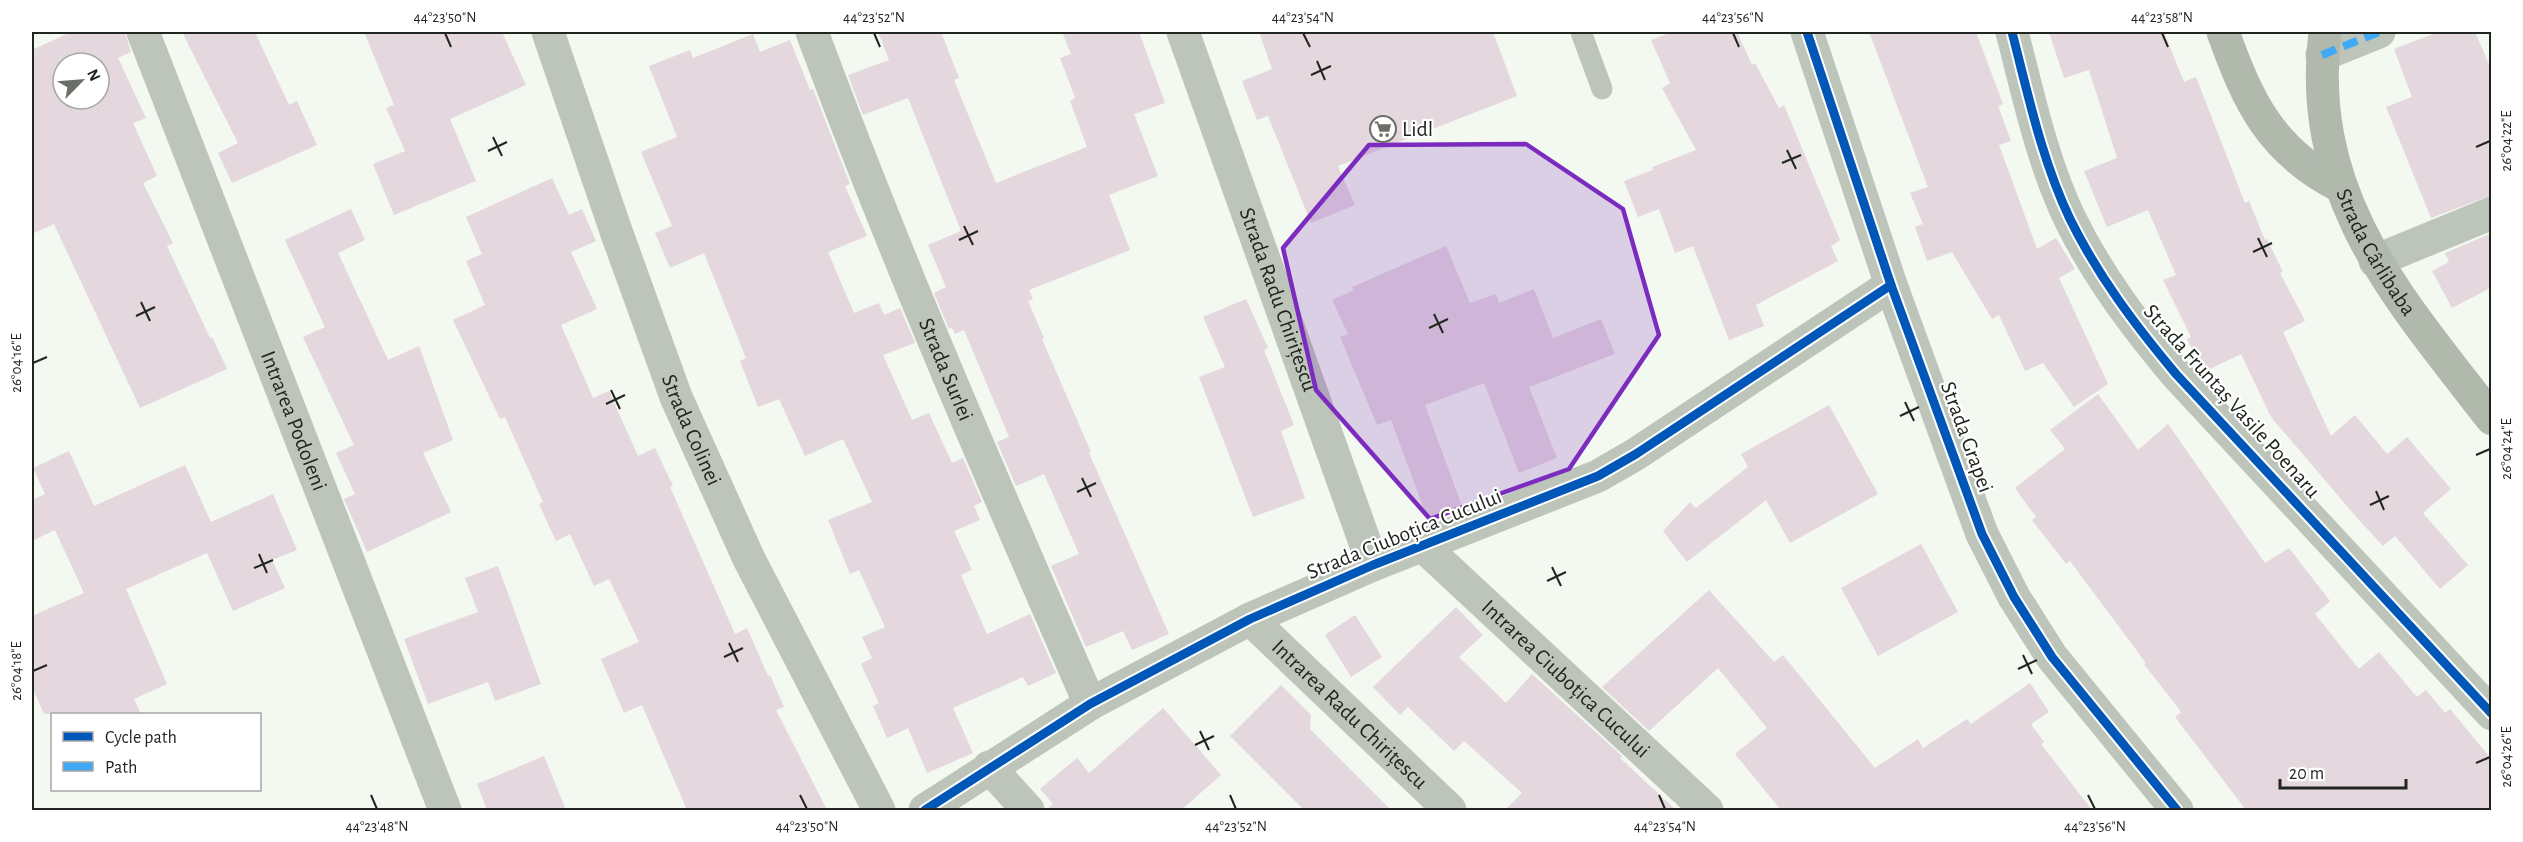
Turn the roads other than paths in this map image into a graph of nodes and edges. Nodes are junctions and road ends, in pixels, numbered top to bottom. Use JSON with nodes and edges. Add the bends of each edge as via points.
{"nodes":[{"id":1,"x":143,"y":32,"type":"edge"},
{"id":2,"x":548,"y":32,"type":"edge"},
{"id":3,"x":812,"y":32,"type":"edge"},
{"id":4,"x":1183,"y":32,"type":"edge"},
{"id":5,"x":1581,"y":32,"type":"edge"},
{"id":6,"x":1807,"y":32,"type":"edge"},
{"id":7,"x":2012,"y":32,"type":"edge"},
{"id":8,"x":2223,"y":32,"type":"edge"},
{"id":9,"x":2379,"y":32,"type":"edge"},
{"id":10,"x":2323,"y":43,"type":"edge"},
{"id":11,"x":1602,"y":89,"type":"dead end"},
{"id":12,"x":2340,"y":186,"type":"junction"},
{"id":13,"x":2492,"y":213,"type":"edge"},
{"id":14,"x":2375,"y":261,"type":"junction"},
{"id":15,"x":1891,"y":285,"type":"junction"},
{"id":16,"x":2492,"y":419,"type":"edge"},
{"id":17,"x":1424,"y":546,"type":"junction"},
{"id":18,"x":1374,"y":565,"type":"junction"},
{"id":19,"x":1250,"y":619,"type":"junction"},
{"id":20,"x":1090,"y":704,"type":"junction"},
{"id":21,"x":2492,"y":714,"type":"edge"},
{"id":22,"x":989,"y":767,"type":"junction"},
{"id":23,"x":444,"y":810,"type":"edge"},
{"id":24,"x":879,"y":810,"type":"edge"},
{"id":25,"x":925,"y":810,"type":"edge"},
{"id":26,"x":1028,"y":810,"type":"edge"},
{"id":27,"x":1450,"y":810,"type":"edge"},
{"id":28,"x":1707,"y":810,"type":"edge"},
{"id":29,"x":2177,"y":810,"type":"edge"}],
"edges":[{"from":1,"to":23,"type":"street","name":"Intrarea Podoleni"},
{"from":2,"to":24,"type":"street","name":"Strada Colinei","via":[[676,397],[749,559]]},
{"from":3,"to":20,"type":"street","name":"Strada Surlei","via":[[957,395]]},
{"from":4,"to":18,"type":"street","name":"Strada Radu Chirițescu"},
{"from":5,"to":11,"type":"lane"},
{"from":6,"to":15,"type":"street","name":"Strada Grapei"},
{"from":7,"to":21,"type":"street","name":"Strada Fruntaș Vasile Poenaru","via":[[2047,157],[2069,218],[2137,327],[2176,374]]},
{"from":8,"to":12,"type":"street","name":"Strada Cârlibaba","via":[[2256,110],[2286,150],[2313,172]]},
{"from":9,"to":10,"type":"street"},
{"from":10,"to":12,"type":"street","via":[[2326,124]]},
{"from":12,"to":14,"type":"street","name":"Strada Cârlibaba"},
{"from":13,"to":14,"type":"street"},
{"from":14,"to":16,"type":"street","name":"Strada Cârlibaba","via":[[2402,303]]},
{"from":15,"to":17,"type":"street","name":"Strada Ciuboțica Cucului","via":[[1598,476]]},
{"from":15,"to":29,"type":"street","name":"Strada Grapei","via":[[1982,534],[2014,597],[2052,657]]},
{"from":17,"to":18,"type":"street","name":"Strada Ciuboțica Cucului"},
{"from":17,"to":28,"type":"street","name":"Intrarea Ciuboțica Cucului"},
{"from":18,"to":19,"type":"street","name":"Strada Ciuboțica Cucului"},
{"from":19,"to":20,"type":"street","name":"Strada Ciuboțica Cucului"},
{"from":19,"to":27,"type":"street","name":"Intrarea Radu Chirițescu"},
{"from":20,"to":22,"type":"street","name":"Strada Ciuboțica Cucului"},
{"from":22,"to":25,"type":"street","name":"Strada Ciuboțica Cucului"},
{"from":22,"to":26,"type":"street"}]}
